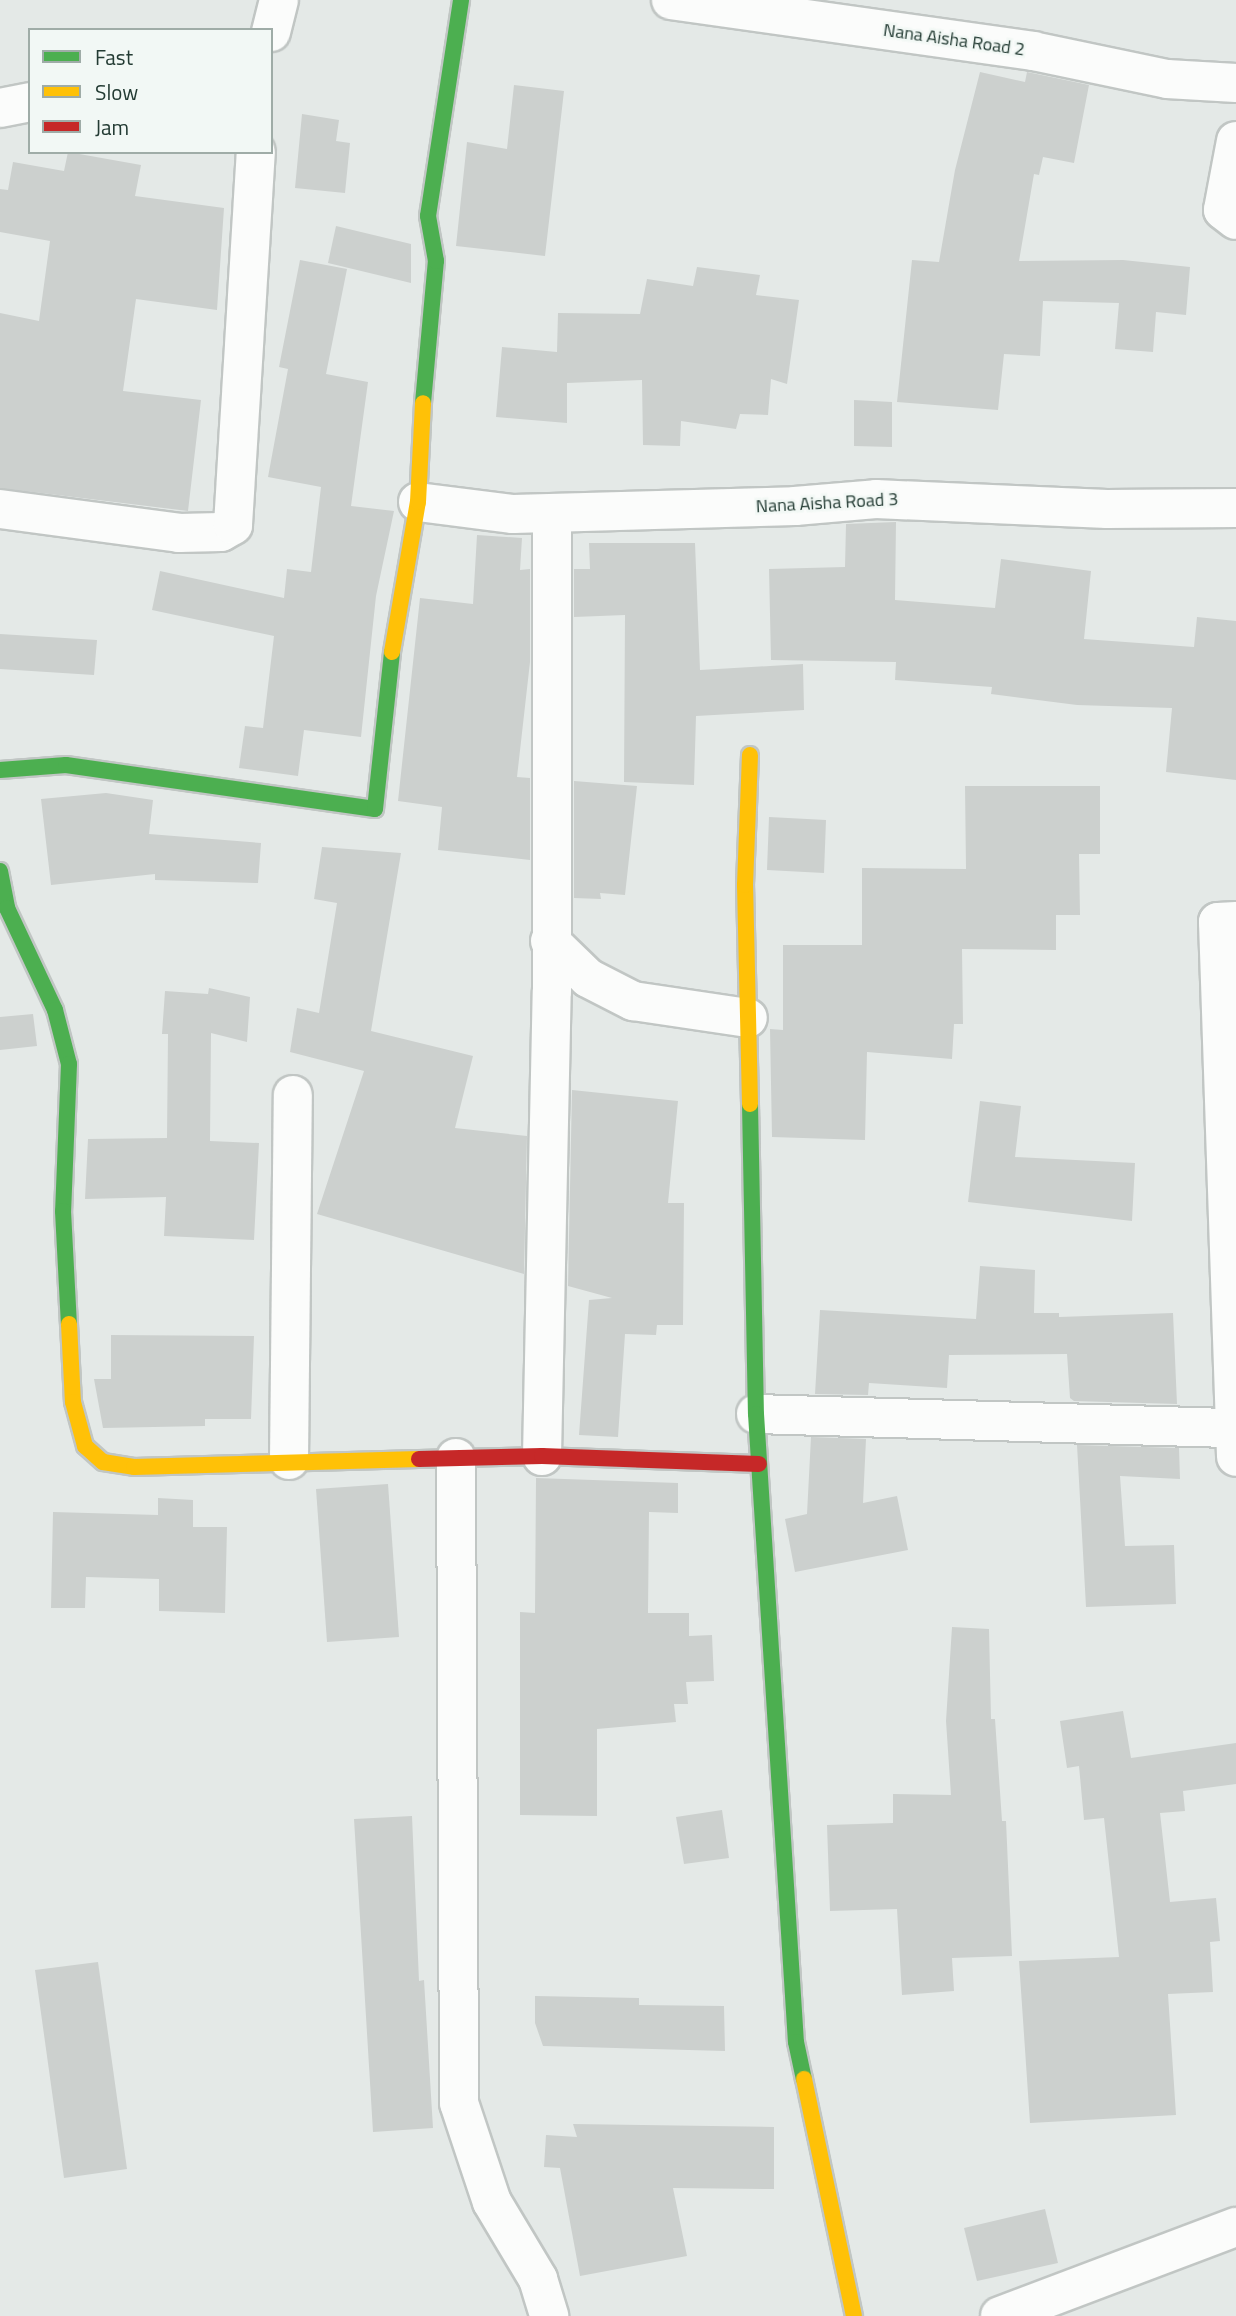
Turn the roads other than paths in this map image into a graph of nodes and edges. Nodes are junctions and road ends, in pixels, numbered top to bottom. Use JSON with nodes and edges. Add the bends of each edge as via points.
{"nodes":[{"id":1,"x":279,"y":0,"type":"edge"},
{"id":2,"x":461,"y":0,"type":"edge"},
{"id":3,"x":671,"y":0,"type":"edge"},
{"id":4,"x":272,"y":28,"type":"edge"},
{"id":5,"x":1236,"y":83,"type":"edge"},
{"id":6,"x":28,"y":102,"type":"edge"},
{"id":7,"x":0,"y":108,"type":"edge"},
{"id":8,"x":1236,"y":141,"type":"edge"},
{"id":9,"x":256,"y":154,"type":"edge"},
{"id":10,"x":1236,"y":220,"type":"edge"},
{"id":11,"x":418,"y":502,"type":"junction"},
{"id":12,"x":0,"y":509,"type":"edge"},
{"id":13,"x":1236,"y":509,"type":"edge"},
{"id":14,"x":552,"y":514,"type":"junction"},
{"id":15,"x":750,"y":755,"type":"dead end"},
{"id":16,"x":0,"y":770,"type":"edge"},
{"id":17,"x":0,"y":871,"type":"edge"},
{"id":18,"x":1236,"y":921,"type":"edge"},
{"id":19,"x":550,"y":941,"type":"junction"},
{"id":20,"x":748,"y":1018,"type":"junction"},
{"id":21,"x":293,"y":1095,"type":"dead end"},
{"id":22,"x":756,"y":1414,"type":"junction"},
{"id":23,"x":1235,"y":1438,"type":"edge"},
{"id":24,"x":542,"y":1456,"type":"junction"},
{"id":25,"x":456,"y":1458,"type":"junction"},
{"id":26,"x":289,"y":1461,"type":"junction"},
{"id":27,"x":759,"y":1464,"type":"junction"},
{"id":28,"x":1236,"y":2227,"type":"edge"},
{"id":29,"x":549,"y":2316,"type":"edge"},
{"id":30,"x":854,"y":2316,"type":"edge"},
{"id":31,"x":1000,"y":2316,"type":"edge"}],
"edges":[{"from":1,"to":4,"type":"street"},
{"from":2,"to":11,"type":"street","via":[[428,216],[436,261]]},
{"from":3,"to":5,"type":"street","name":"Nana Aisha Road 2","via":[[1033,51],[1167,79]]},
{"from":6,"to":7,"type":"street"},
{"from":8,"to":10,"type":"street","via":[[1223,210]]},
{"from":9,"to":12,"type":"street","via":[[233,525],[220,532],[179,533]]},
{"from":11,"to":14,"type":"street","name":"Nana Aisha Road 3"},
{"from":11,"to":16,"type":"street","via":[[398,598],[375,809],[66,765]]},
{"from":13,"to":14,"type":"street","name":"Nana Aisha Road 3","via":[[1107,509],[876,499]]},
{"from":14,"to":19,"type":"street"},
{"from":15,"to":20,"type":"street","via":[[745,885]]},
{"from":17,"to":26,"type":"street","via":[[7,908],[55,1010],[69,1064],[63,1211],[74,1402],[85,1446],[103,1462],[134,1466]]},
{"from":18,"to":23,"type":"street","via":[[1218,922]]},
{"from":19,"to":20,"type":"street","via":[[589,978],[633,1001]]},
{"from":19,"to":24,"type":"street"},
{"from":20,"to":22,"type":"street"},
{"from":21,"to":26,"type":"street"},
{"from":22,"to":23,"type":"street"},
{"from":22,"to":27,"type":"street"},
{"from":24,"to":25,"type":"street"},
{"from":24,"to":27,"type":"street"},
{"from":25,"to":26,"type":"street"},
{"from":25,"to":29,"type":"street","via":[[459,2103],[492,2202],[538,2279]]},
{"from":27,"to":30,"type":"street","via":[[796,2042]]},
{"from":28,"to":31,"type":"street"}]}
